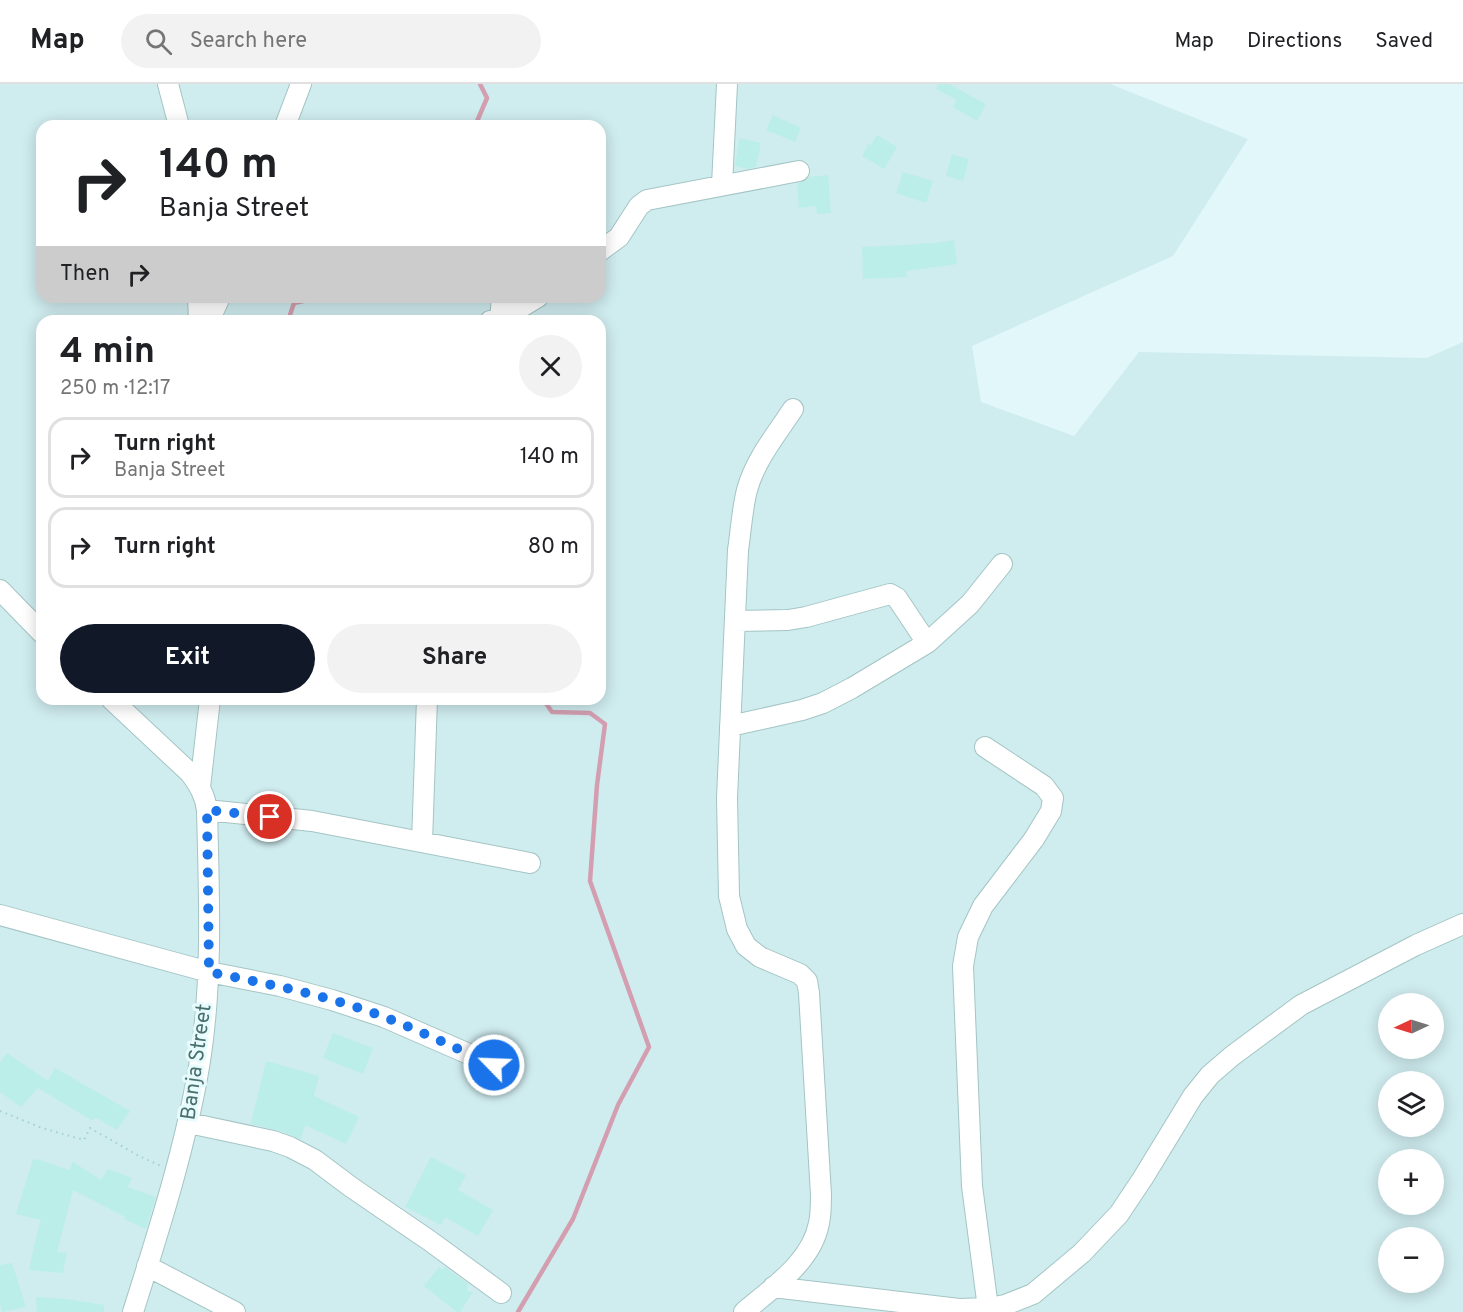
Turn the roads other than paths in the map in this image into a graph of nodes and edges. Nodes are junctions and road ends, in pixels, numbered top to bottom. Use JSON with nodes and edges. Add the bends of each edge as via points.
{"nodes":[{"id":1,"x":168,"y":84,"type":"edge"},
{"id":2,"x":301,"y":84,"type":"edge"},
{"id":3,"x":727,"y":84,"type":"edge"},
{"id":4,"x":177,"y":120,"type":"edge"},
{"id":5,"x":287,"y":120,"type":"edge"},
{"id":6,"x":799,"y":171,"type":"dead end"},
{"id":7,"x":722,"y":185,"type":"junction"},
{"id":8,"x":606,"y":247,"type":"edge"},
{"id":9,"x":527,"y":303,"type":"edge"},
{"id":10,"x":504,"y":315,"type":"edge"},
{"id":11,"x":793,"y":409,"type":"dead end"},
{"id":12,"x":1002,"y":564,"type":"dead end"},
{"id":13,"x":0,"y":590,"type":"edge"},
{"id":14,"x":735,"y":621,"type":"junction"},
{"id":15,"x":36,"y":627,"type":"edge"},
{"id":16,"x":927,"y":643,"type":"junction"},
{"id":17,"x":117,"y":705,"type":"edge"},
{"id":18,"x":209,"y":705,"type":"edge"},
{"id":19,"x":428,"y":705,"type":"edge"},
{"id":20,"x":730,"y":726,"type":"junction"},
{"id":21,"x":986,"y":747,"type":"dead end"},
{"id":22,"x":200,"y":787,"type":"junction"},
{"id":23,"x":207,"y":810,"type":"junction"},
{"id":24,"x":422,"y":842,"type":"junction"},
{"id":25,"x":530,"y":863,"type":"dead end"},
{"id":26,"x":0,"y":915,"type":"edge"},
{"id":27,"x":1463,"y":924,"type":"edge"},
{"id":28,"x":209,"y":972,"type":"junction"},
{"id":29,"x":494,"y":1065,"type":"dead end"},
{"id":30,"x":189,"y":1123,"type":"junction"},
{"id":31,"x":147,"y":1266,"type":"junction"},
{"id":32,"x":773,"y":1287,"type":"junction"},
{"id":33,"x":501,"y":1293,"type":"dead end"},
{"id":34,"x":988,"y":1308,"type":"junction"},
{"id":35,"x":133,"y":1312,"type":"edge"},
{"id":36,"x":236,"y":1312,"type":"edge"},
{"id":37,"x":744,"y":1312,"type":"edge"}],
"edges":[{"from":1,"to":4,"type":"street"},
{"from":2,"to":5,"type":"street"},
{"from":3,"to":7,"type":"street"},
{"from":6,"to":7,"type":"street"},
{"from":7,"to":8,"type":"street","via":[[646,200],[619,237]]},
{"from":9,"to":10,"type":"street"},
{"from":11,"to":14,"type":"street","via":[[762,456],[747,490],[738,550]]},
{"from":12,"to":16,"type":"street","via":[[970,604]]},
{"from":13,"to":15,"type":"street"},
{"from":14,"to":16,"type":"street","via":[[806,617],[890,594],[897,598]]},
{"from":14,"to":20,"type":"street"},
{"from":16,"to":20,"type":"street","via":[[823,703]]},
{"from":17,"to":22,"type":"street","name":"Banja Street"},
{"from":18,"to":22,"type":"street"},
{"from":19,"to":24,"type":"street"},
{"from":20,"to":32,"type":"street","via":[[729,896],[737,928],[746,946],[760,957],[800,974],[807,981],[808,993],[822,1195],[819,1224],[804,1256]]},
{"from":21,"to":34,"type":"street","via":[[1044,786],[1053,798],[1051,811],[1034,839],[983,906],[968,937],[963,966],[972,1186]]},
{"from":22,"to":23,"type":"street","name":"Banja Street"},
{"from":23,"to":24,"type":"street","via":[[312,822]]},
{"from":23,"to":28,"type":"street","name":"Banja Street"},
{"from":24,"to":25,"type":"street"},
{"from":26,"to":28,"type":"street"},
{"from":27,"to":34,"type":"street","via":[[1301,1005],[1232,1056],[1193,1096],[1119,1214],[1099,1237],[1033,1294]]},
{"from":28,"to":29,"type":"street","via":[[280,986],[384,1017]]},
{"from":28,"to":30,"type":"street","name":"Banja Street"},
{"from":30,"to":31,"type":"street","name":"Banja Street"},
{"from":30,"to":33,"type":"street","via":[[273,1141],[315,1160]]},
{"from":31,"to":35,"type":"street","name":"Banja Street"},
{"from":31,"to":36,"type":"street"},
{"from":32,"to":34,"type":"street","via":[[959,1309]]},
{"from":32,"to":37,"type":"street"}]}
